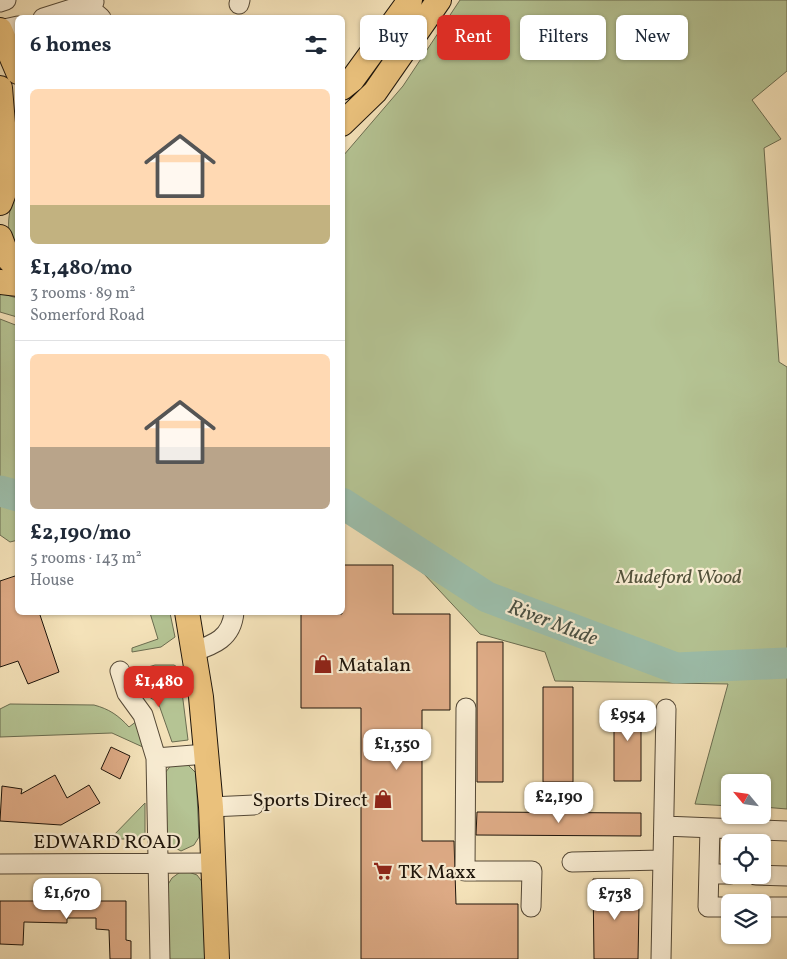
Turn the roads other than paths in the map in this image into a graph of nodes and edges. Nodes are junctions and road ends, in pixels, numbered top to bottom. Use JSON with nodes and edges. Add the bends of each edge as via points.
{"nodes":[{"id":1,"x":6,"y":0,"type":"edge"},
{"id":2,"x":410,"y":0,"type":"edge"},
{"id":3,"x":439,"y":0,"type":"edge"},
{"id":4,"x":0,"y":2,"type":"edge"},
{"id":5,"x":97,"y":10,"type":"edge"},
{"id":6,"x":61,"y":15,"type":"edge"},
{"id":7,"x":83,"y":15,"type":"edge"},
{"id":8,"x":15,"y":27,"type":"edge"},
{"id":9,"x":0,"y":30,"type":"edge"},
{"id":10,"x":15,"y":65,"type":"edge"},
{"id":11,"x":345,"y":86,"type":"edge"},
{"id":12,"x":0,"y":88,"type":"edge"},
{"id":13,"x":345,"y":121,"type":"edge"},
{"id":14,"x":8,"y":185,"type":"edge"},
{"id":15,"x":0,"y":237,"type":"edge"},
{"id":16,"x":15,"y":266,"type":"edge"},
{"id":17,"x":0,"y":282,"type":"edge"},
{"id":18,"x":15,"y":284,"type":"edge"},
{"id":19,"x":187,"y":615,"type":"edge"},
{"id":20,"x":234,"y":615,"type":"edge"},
{"id":21,"x":192,"y":652,"type":"junction"},
{"id":22,"x":120,"y":671,"type":"dead end"},
{"id":23,"x":466,"y":708,"type":"dead end"},
{"id":24,"x":666,"y":709,"type":"dead end"},
{"id":25,"x":206,"y":754,"type":"junction"},
{"id":26,"x":156,"y":758,"type":"junction"},
{"id":27,"x":254,"y":805,"type":"dead end"},
{"id":28,"x":211,"y":807,"type":"junction"},
{"id":29,"x":664,"y":826,"type":"junction"},
{"id":30,"x":710,"y":828,"type":"junction"},
{"id":31,"x":787,"y":831,"type":"edge"},
{"id":32,"x":662,"y":860,"type":"junction"},
{"id":33,"x":572,"y":862,"type":"dead end"},
{"id":34,"x":158,"y":863,"type":"junction"},
{"id":35,"x":214,"y":863,"type":"junction"},
{"id":36,"x":0,"y":864,"type":"edge"},
{"id":37,"x":708,"y":874,"type":"junction"},
{"id":38,"x":721,"y":874,"type":"edge"},
{"id":39,"x":771,"y":875,"type":"edge"},
{"id":40,"x":787,"y":876,"type":"edge"},
{"id":41,"x":787,"y":906,"type":"edge"},
{"id":42,"x":531,"y":907,"type":"dead end"},
{"id":43,"x":721,"y":907,"type":"edge"},
{"id":44,"x":771,"y":907,"type":"edge"},
{"id":45,"x":160,"y":959,"type":"edge"},
{"id":46,"x":216,"y":959,"type":"edge"},
{"id":47,"x":661,"y":959,"type":"edge"}],
"edges":[{"from":1,"to":4,"type":"street"},
{"from":2,"to":11,"type":"main road"},
{"from":3,"to":13,"type":"main road","via":[[374,92]]},
{"from":5,"to":6,"type":"street"},
{"from":5,"to":7,"type":"street"},
{"from":8,"to":9,"type":"street"},
{"from":9,"to":10,"type":"main road"},
{"from":12,"to":14,"type":"main road"},
{"from":15,"to":16,"type":"main road","via":[[8,258]]},
{"from":17,"to":18,"type":"main road"},
{"from":19,"to":21,"type":"main road"},
{"from":20,"to":21,"type":"street","via":[[232,625],[222,639],[215,645]]},
{"from":21,"to":25,"type":"main road","via":[[201,697]]},
{"from":22,"to":26,"type":"street","via":[[127,693],[144,715]]},
{"from":23,"to":42,"type":"street","via":[[465,871],[532,871]]},
{"from":24,"to":29,"type":"street"},
{"from":25,"to":26,"type":"street"},
{"from":25,"to":28,"type":"main road"},
{"from":26,"to":34,"type":"street"},
{"from":27,"to":28,"type":"street"},
{"from":28,"to":35,"type":"main road"},
{"from":29,"to":30,"type":"street"},
{"from":29,"to":32,"type":"street"},
{"from":30,"to":31,"type":"street"},
{"from":30,"to":37,"type":"street"},
{"from":32,"to":33,"type":"street"},
{"from":32,"to":47,"type":"street"},
{"from":34,"to":35,"type":"street","name":"EDWARD ROAD"},
{"from":34,"to":36,"type":"street","name":"EDWARD ROAD"},
{"from":34,"to":45,"type":"street"},
{"from":35,"to":46,"type":"main road"},
{"from":37,"to":38,"type":"street"},
{"from":37,"to":43,"type":"street","via":[[708,908]]},
{"from":39,"to":40,"type":"street"},
{"from":41,"to":44,"type":"street"}]}
